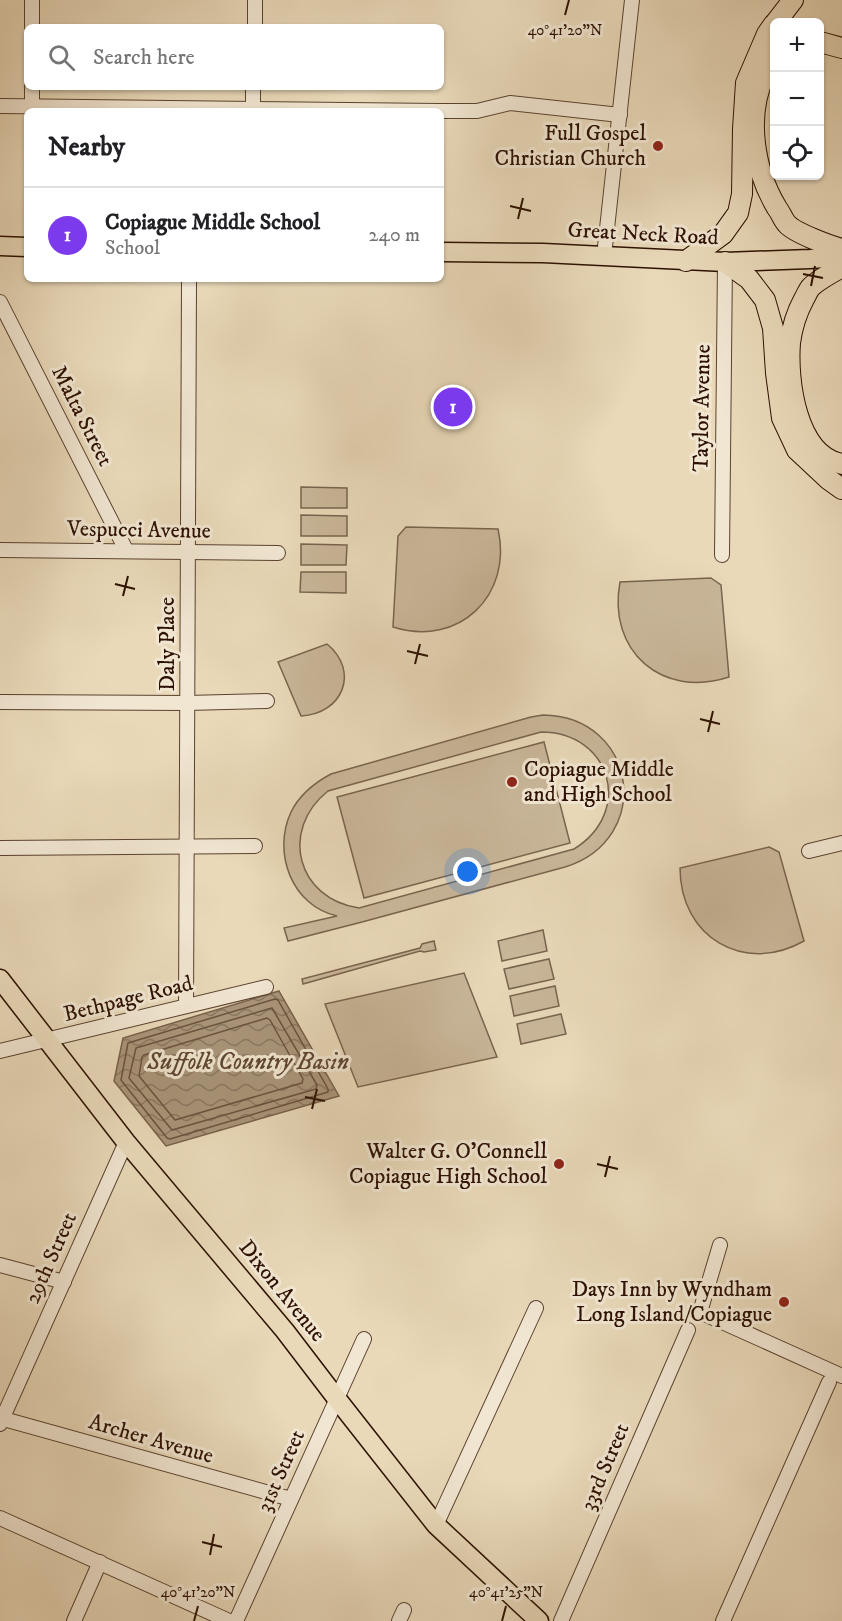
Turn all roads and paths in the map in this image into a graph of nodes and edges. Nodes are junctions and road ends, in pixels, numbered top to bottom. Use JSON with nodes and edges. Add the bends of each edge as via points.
{"nodes":[{"id":1,"x":32,"y":0,"type":"edge"},
{"id":2,"x":255,"y":0,"type":"edge"},
{"id":3,"x":632,"y":0,"type":"edge"},
{"id":4,"x":793,"y":0,"type":"edge"},
{"id":5,"x":779,"y":18,"type":"edge"},
{"id":6,"x":32,"y":24,"type":"edge"},
{"id":7,"x":255,"y":24,"type":"edge"},
{"id":8,"x":770,"y":30,"type":"edge"},
{"id":9,"x":824,"y":43,"type":"edge"},
{"id":10,"x":842,"y":48,"type":"edge"},
{"id":11,"x":770,"y":63,"type":"edge"},
{"id":12,"x":32,"y":90,"type":"edge"},
{"id":13,"x":254,"y":90,"type":"edge"},
{"id":14,"x":0,"y":106,"type":"edge"},
{"id":15,"x":24,"y":108,"type":"edge"},
{"id":16,"x":32,"y":108,"type":"edge"},
{"id":17,"x":253,"y":108,"type":"edge"},
{"id":18,"x":444,"y":111,"type":"edge"},
{"id":19,"x":620,"y":115,"type":"junction"},
{"id":20,"x":0,"y":246,"type":"edge"},
{"id":21,"x":24,"y":247,"type":"edge"},
{"id":22,"x":842,"y":249,"type":"edge"},
{"id":23,"x":444,"y":252,"type":"edge"},
{"id":24,"x":604,"y":256,"type":"junction"},
{"id":25,"x":842,"y":256,"type":"edge"},
{"id":26,"x":686,"y":261,"type":"junction"},
{"id":27,"x":725,"y":262,"type":"junction"},
{"id":28,"x":842,"y":267,"type":"edge"},
{"id":29,"x":189,"y":282,"type":"edge"},
{"id":30,"x":0,"y":302,"type":"edge"},
{"id":31,"x":842,"y":464,"type":"edge"},
{"id":32,"x":842,"y":489,"type":"edge"},
{"id":33,"x":0,"y":550,"type":"edge"},
{"id":34,"x":126,"y":550,"type":"junction"},
{"id":35,"x":188,"y":552,"type":"junction"},
{"id":36,"x":278,"y":553,"type":"dead end"},
{"id":37,"x":722,"y":555,"type":"dead end"},
{"id":38,"x":267,"y":701,"type":"dead end"},
{"id":39,"x":0,"y":702,"type":"edge"},
{"id":40,"x":188,"y":704,"type":"junction"},
{"id":41,"x":842,"y":843,"type":"edge"},
{"id":42,"x":255,"y":846,"type":"dead end"},
{"id":43,"x":0,"y":848,"type":"edge"},
{"id":44,"x":187,"y":848,"type":"junction"},
{"id":45,"x":809,"y":851,"type":"dead end"},
{"id":46,"x":0,"y":979,"type":"edge"},
{"id":47,"x":267,"y":987,"type":"dead end"},
{"id":48,"x":186,"y":1006,"type":"junction"},
{"id":49,"x":47,"y":1041,"type":"junction"},
{"id":50,"x":0,"y":1052,"type":"edge"},
{"id":51,"x":126,"y":1142,"type":"junction"},
{"id":52,"x":720,"y":1245,"type":"dead end"},
{"id":53,"x":0,"y":1264,"type":"edge"},
{"id":54,"x":64,"y":1282,"type":"junction"},
{"id":55,"x":536,"y":1308,"type":"dead end"},
{"id":56,"x":688,"y":1330,"type":"dead end"},
{"id":57,"x":364,"y":1339,"type":"dead end"},
{"id":58,"x":836,"y":1379,"type":"edge"},
{"id":59,"x":337,"y":1399,"type":"junction"},
{"id":60,"x":1,"y":1421,"type":"edge"},
{"id":61,"x":291,"y":1499,"type":"junction"},
{"id":62,"x":0,"y":1518,"type":"edge"},
{"id":63,"x":436,"y":1525,"type":"junction"},
{"id":64,"x":100,"y":1563,"type":"junction"},
{"id":65,"x":74,"y":1621,"type":"edge"},
{"id":66,"x":229,"y":1621,"type":"edge"},
{"id":67,"x":236,"y":1621,"type":"edge"},
{"id":68,"x":539,"y":1621,"type":"edge"},
{"id":69,"x":561,"y":1621,"type":"edge"},
{"id":70,"x":723,"y":1621,"type":"edge"}],
"edges":[{"from":1,"to":6,"type":"street"},
{"from":2,"to":7,"type":"street"},
{"from":3,"to":19,"type":"street"},
{"from":4,"to":5,"type":"highway"},
{"from":8,"to":26,"type":"highway","via":[[746,84],[738,213],[723,234]]},
{"from":9,"to":10,"type":"highway"},
{"from":11,"to":22,"type":"highway","via":[[760,84],[754,114],[755,150],[768,193],[788,226]]},
{"from":12,"to":16,"type":"street"},
{"from":13,"to":17,"type":"street"},
{"from":14,"to":15,"type":"street"},
{"from":18,"to":19,"type":"street","via":[[477,111],[510,103]]},
{"from":19,"to":24,"type":"street"},
{"from":20,"to":21,"type":"main road"},
{"from":23,"to":24,"type":"main road","name":"Great Neck Road"},
{"from":24,"to":26,"type":"main road","name":"Great Neck Road"},
{"from":25,"to":27,"type":"main road","name":"Great Neck Road"},
{"from":26,"to":27,"type":"main road","name":"Great Neck Road"},
{"from":27,"to":32,"type":"highway","via":[[749,279],[765,300],[773,328],[782,418],[797,450]]},
{"from":27,"to":37,"type":"street","name":"Taylor Avenue"},
{"from":28,"to":31,"type":"highway","via":[[811,287],[797,312],[790,342],[797,415],[809,442],[832,462]]},
{"from":29,"to":35,"type":"street","name":"Daly Place"},
{"from":30,"to":34,"type":"street","name":"Malta Street"},
{"from":33,"to":34,"type":"street","name":"Vespucci Avenue"},
{"from":34,"to":35,"type":"street","name":"Vespucci Avenue"},
{"from":35,"to":36,"type":"street","name":"Vespucci Avenue"},
{"from":35,"to":40,"type":"street","name":"Daly Place"},
{"from":38,"to":40,"type":"street"},
{"from":39,"to":40,"type":"street"},
{"from":40,"to":44,"type":"street","name":"Daly Place"},
{"from":41,"to":45,"type":"street"},
{"from":42,"to":44,"type":"street"},
{"from":43,"to":44,"type":"street"},
{"from":44,"to":48,"type":"street","name":"Daly Place"},
{"from":46,"to":49,"type":"main road","name":"Dixon Avenue"},
{"from":47,"to":48,"type":"street","name":"Bethpage Road"},
{"from":48,"to":49,"type":"street","name":"Bethpage Road"},
{"from":49,"to":50,"type":"street","name":"Bethpage Road"},
{"from":49,"to":51,"type":"main road","name":"Dixon Avenue"},
{"from":51,"to":54,"type":"street","name":"29th Street"},
{"from":51,"to":59,"type":"main road","name":"Dixon Avenue"},
{"from":52,"to":58,"type":"street","via":[[700,1312]]},
{"from":53,"to":54,"type":"street"},
{"from":54,"to":60,"type":"street","name":"29th Street"},
{"from":55,"to":63,"type":"street"},
{"from":56,"to":69,"type":"street","name":"33rd Street"},
{"from":57,"to":59,"type":"street","name":"31st Street"},
{"from":58,"to":70,"type":"street"},
{"from":59,"to":61,"type":"street","name":"31st Street"},
{"from":59,"to":63,"type":"main road","name":"Dixon Avenue"},
{"from":60,"to":61,"type":"street","name":"Archer Avenue"},
{"from":61,"to":67,"type":"street","name":"31st Street"},
{"from":62,"to":64,"type":"street"},
{"from":63,"to":68,"type":"main road","name":"Dixon Avenue"},
{"from":64,"to":65,"type":"street"},
{"from":64,"to":66,"type":"street"}]}
